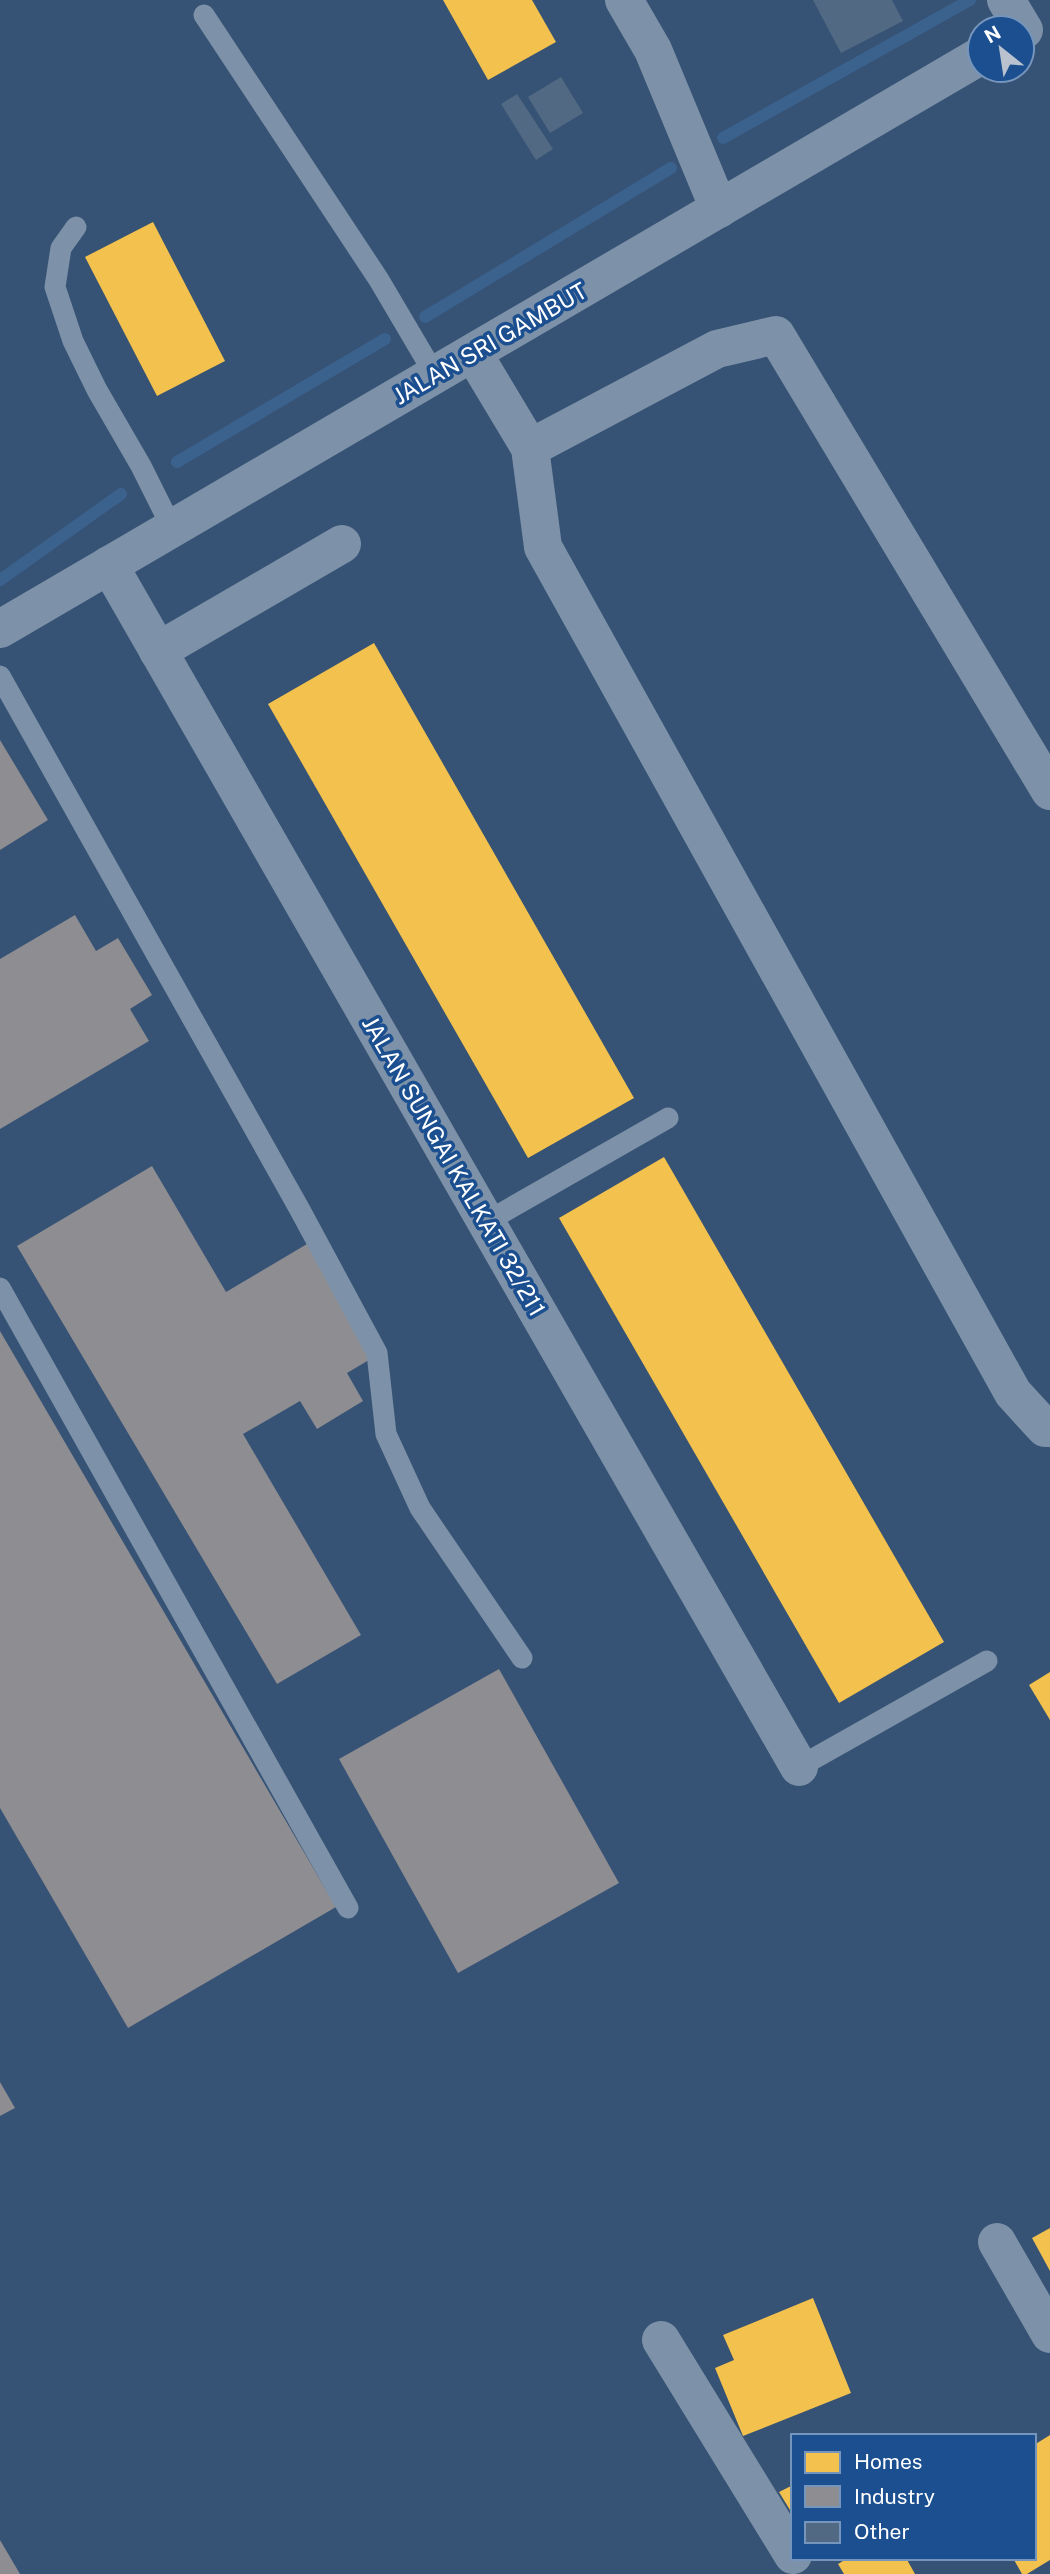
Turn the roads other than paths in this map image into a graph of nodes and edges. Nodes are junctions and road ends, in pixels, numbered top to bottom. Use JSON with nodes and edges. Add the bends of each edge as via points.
{"nodes":[{"id":1,"x":624,"y":0,"type":"edge"},
{"id":2,"x":204,"y":15,"type":"dead end"},
{"id":3,"x":966,"y":64,"type":"edge"},
{"id":4,"x":719,"y":209,"type":"junction"},
{"id":5,"x":76,"y":227,"type":"dead end"},
{"id":6,"x":473,"y":353,"type":"junction"},
{"id":7,"x":435,"y":375,"type":"junction"},
{"id":8,"x":530,"y":448,"type":"junction"},
{"id":9,"x":172,"y":528,"type":"junction"},
{"id":10,"x":342,"y":544,"type":"dead end"},
{"id":11,"x":109,"y":565,"type":"junction"},
{"id":12,"x":0,"y":629,"type":"edge"},
{"id":13,"x":158,"y":651,"type":"junction"},
{"id":14,"x":0,"y":676,"type":"edge"},
{"id":15,"x":1050,"y":791,"type":"edge"},
{"id":16,"x":668,"y":1118,"type":"dead end"},
{"id":17,"x":486,"y":1222,"type":"junction"},
{"id":18,"x":0,"y":1288,"type":"edge"},
{"id":19,"x":1050,"y":1428,"type":"edge"},
{"id":20,"x":522,"y":1658,"type":"dead end"},
{"id":21,"x":987,"y":1661,"type":"dead end"},
{"id":22,"x":799,"y":1767,"type":"joint"},
{"id":23,"x":348,"y":1908,"type":"dead end"},
{"id":24,"x":997,"y":2242,"type":"dead end"},
{"id":25,"x":1050,"y":2334,"type":"edge"},
{"id":26,"x":661,"y":2340,"type":"dead end"},
{"id":27,"x":791,"y":2552,"type":"edge"}],
"edges":[{"from":1,"to":4,"type":"street","via":[[653,50]]},
{"from":2,"to":7,"type":"lane","via":[[379,280]]},
{"from":3,"to":4,"type":"street","name":"JALAN SRI GAMBUT"},
{"from":4,"to":6,"type":"street","name":"JALAN SRI GAMBUT"},
{"from":5,"to":9,"type":"lane","via":[[61,248],[55,287],[73,341]]},
{"from":6,"to":7,"type":"street","name":"JALAN SRI GAMBUT"},
{"from":6,"to":8,"type":"street"},
{"from":7,"to":9,"type":"street","name":"JALAN SRI GAMBUT"},
{"from":8,"to":15,"type":"street","via":[[717,349],[776,335]]},
{"from":8,"to":19,"type":"street","via":[[543,547],[1013,1393]]},
{"from":9,"to":11,"type":"street","name":"JALAN SRI GAMBUT"},
{"from":10,"to":13,"type":"street"},
{"from":11,"to":12,"type":"street","name":"JALAN SRI GAMBUT"},
{"from":11,"to":13,"type":"street","name":"JALAN SUNGAI KALKATI 32/211"},
{"from":13,"to":17,"type":"street","name":"JALAN SUNGAI KALKATI 32/211"},
{"from":14,"to":20,"type":"lane","via":[[377,1353],[386,1434],[420,1508]]},
{"from":16,"to":17,"type":"lane"},
{"from":17,"to":22,"type":"street","name":"JALAN SUNGAI KALKATI 32/211"},
{"from":18,"to":23,"type":"lane"},
{"from":21,"to":22,"type":"lane"},
{"from":24,"to":25,"type":"street"},
{"from":26,"to":27,"type":"street"}]}
